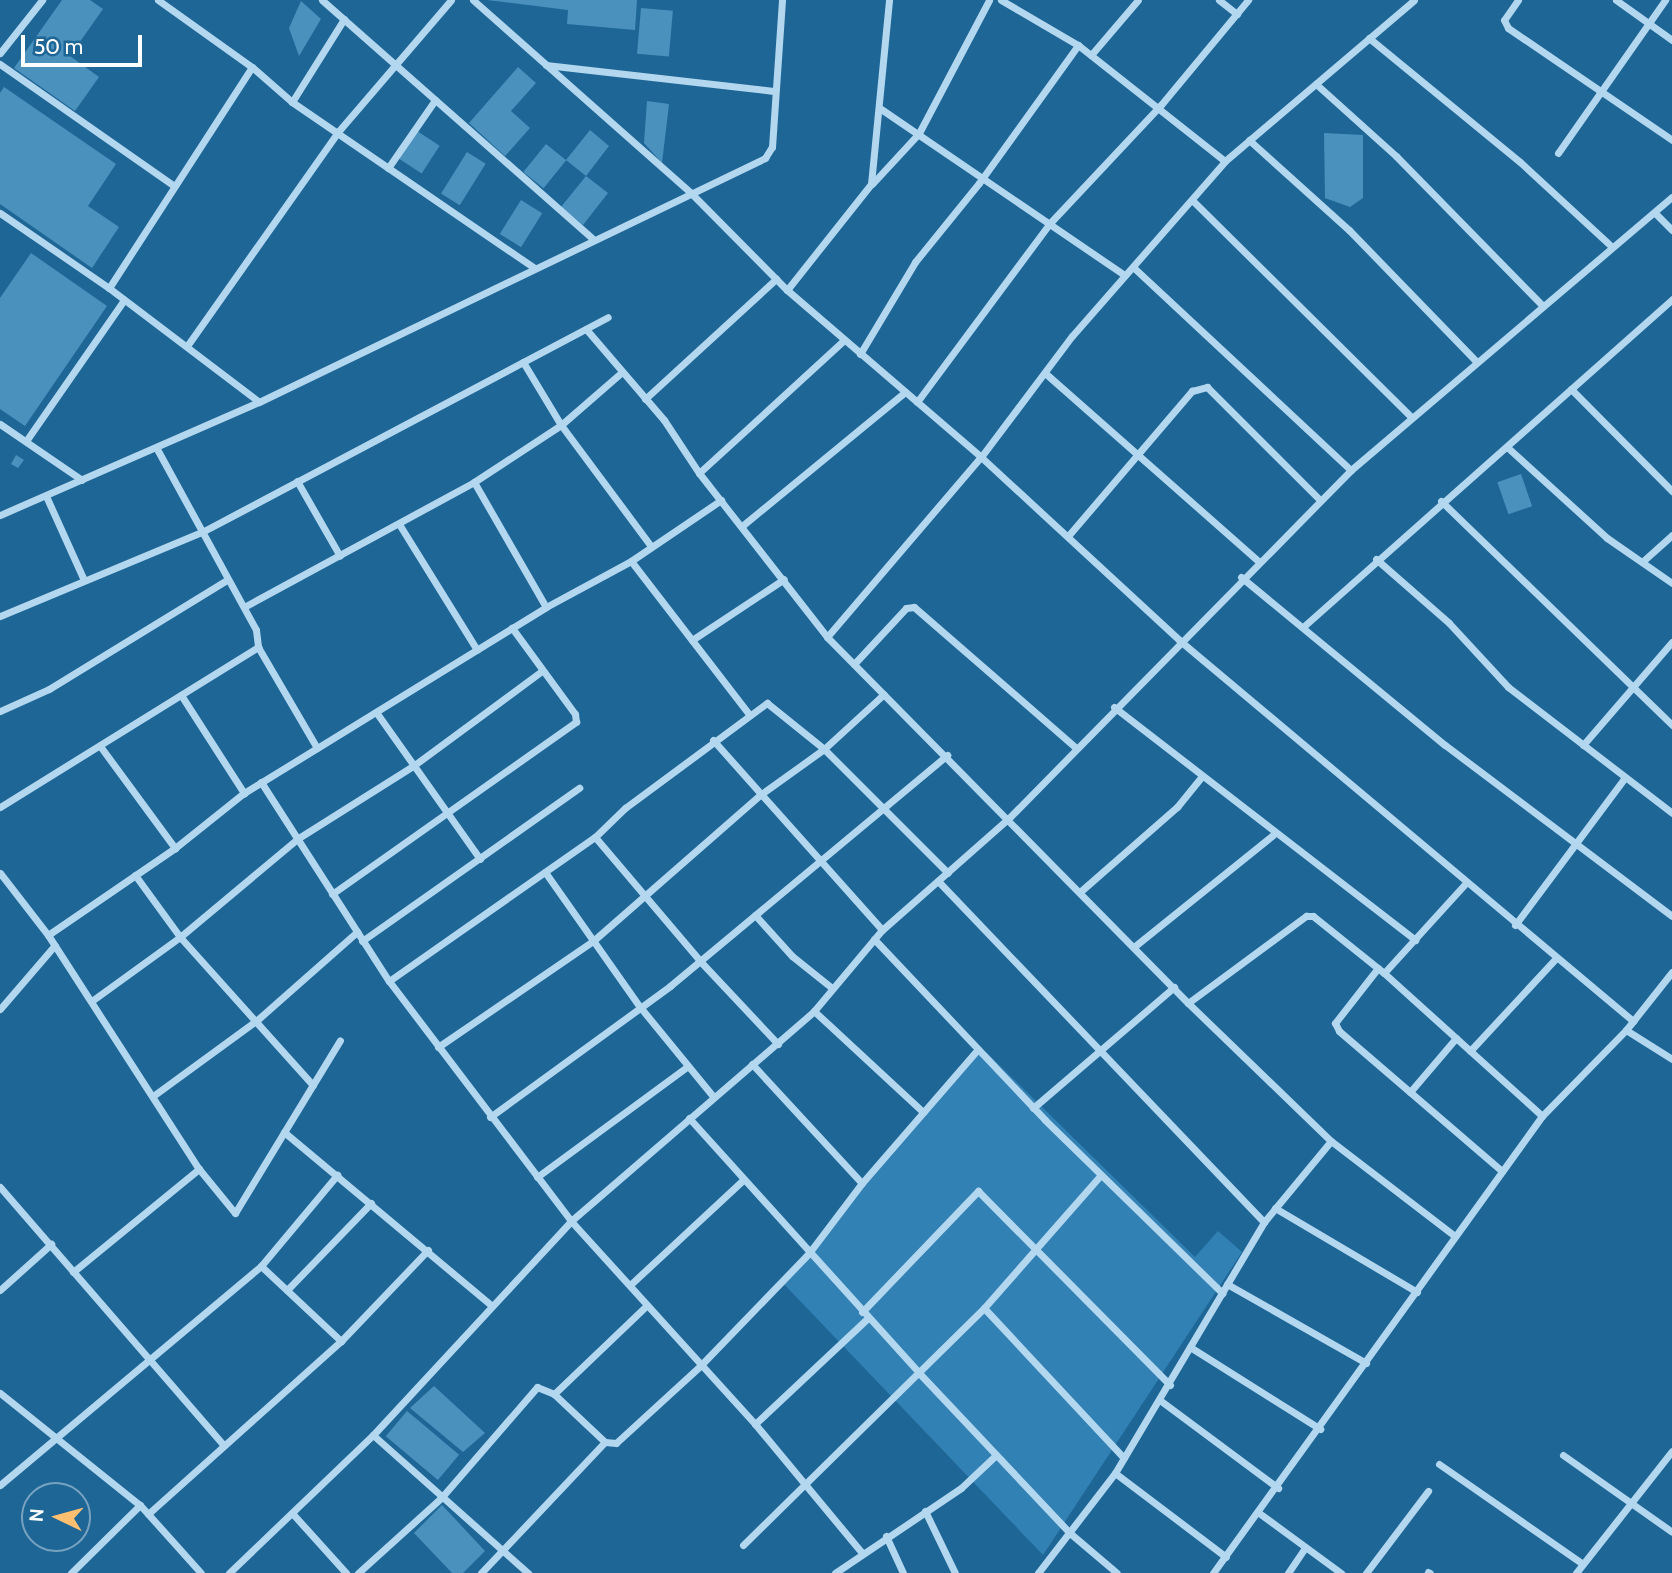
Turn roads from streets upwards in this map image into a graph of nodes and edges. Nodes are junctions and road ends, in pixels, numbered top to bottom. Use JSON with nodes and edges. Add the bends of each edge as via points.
{"nodes":[{"id":1,"x":42,"y":0,"type":"edge"},
{"id":2,"x":158,"y":0,"type":"edge"},
{"id":3,"x":322,"y":0,"type":"edge"},
{"id":4,"x":452,"y":0,"type":"edge"},
{"id":5,"x":473,"y":0,"type":"edge"},
{"id":6,"x":782,"y":0,"type":"edge"},
{"id":7,"x":889,"y":0,"type":"edge"},
{"id":8,"x":989,"y":0,"type":"edge"},
{"id":9,"x":1001,"y":0,"type":"edge"},
{"id":10,"x":1139,"y":0,"type":"edge"},
{"id":11,"x":1219,"y":0,"type":"edge"},
{"id":12,"x":1248,"y":0,"type":"edge"},
{"id":13,"x":1414,"y":0,"type":"edge"},
{"id":14,"x":1518,"y":0,"type":"edge"},
{"id":15,"x":1616,"y":0,"type":"edge"},
{"id":16,"x":1665,"y":0,"type":"edge"},
{"id":17,"x":1237,"y":13,"type":"junction"},
{"id":18,"x":344,"y":19,"type":"junction"},
{"id":19,"x":1645,"y":23,"type":"junction"},
{"id":20,"x":1369,"y":38,"type":"junction"},
{"id":21,"x":1672,"y":40,"type":"edge"},
{"id":22,"x":1078,"y":45,"type":"junction"},
{"id":23,"x":0,"y":53,"type":"edge"},
{"id":24,"x":1091,"y":55,"type":"junction"},
{"id":25,"x":0,"y":64,"type":"edge"},
{"id":26,"x":546,"y":65,"type":"junction"},
{"id":27,"x":396,"y":66,"type":"junction"},
{"id":28,"x":252,"y":67,"type":"junction"},
{"id":29,"x":1315,"y":84,"type":"junction"},
{"id":30,"x":1600,"y":90,"type":"junction"},
{"id":31,"x":774,"y":91,"type":"junction"},
{"id":32,"x":435,"y":100,"type":"junction"},
{"id":33,"x":292,"y":102,"type":"junction"},
{"id":34,"x":1160,"y":106,"type":"junction"},
{"id":35,"x":881,"y":108,"type":"junction"},
{"id":36,"x":337,"y":133,"type":"junction"},
{"id":37,"x":919,"y":133,"type":"junction"},
{"id":38,"x":1672,"y":139,"type":"edge"},
{"id":39,"x":1249,"y":140,"type":"junction"},
{"id":40,"x":1558,"y":153,"type":"dead end"},
{"id":41,"x":1225,"y":161,"type":"junction"},
{"id":42,"x":388,"y":168,"type":"junction"},
{"id":43,"x":985,"y":176,"type":"junction"},
{"id":44,"x":871,"y":184,"type":"junction"},
{"id":45,"x":174,"y":186,"type":"junction"},
{"id":46,"x":691,"y":193,"type":"junction"},
{"id":47,"x":1672,"y":197,"type":"edge"},
{"id":48,"x":1192,"y":200,"type":"junction"},
{"id":49,"x":0,"y":213,"type":"edge"},
{"id":50,"x":1655,"y":213,"type":"junction"},
{"id":51,"x":1050,"y":223,"type":"junction"},
{"id":52,"x":1672,"y":229,"type":"edge"},
{"id":53,"x":592,"y":238,"type":"junction"},
{"id":54,"x":1612,"y":247,"type":"junction"},
{"id":55,"x":533,"y":267,"type":"junction"},
{"id":56,"x":1133,"y":267,"type":"junction"},
{"id":57,"x":1124,"y":275,"type":"junction"},
{"id":58,"x":776,"y":279,"type":"junction"},
{"id":59,"x":109,"y":288,"type":"junction"},
{"id":60,"x":787,"y":290,"type":"junction"},
{"id":61,"x":1672,"y":299,"type":"edge"},
{"id":62,"x":124,"y":300,"type":"junction"},
{"id":63,"x":1543,"y":306,"type":"junction"},
{"id":64,"x":608,"y":317,"type":"dead end"},
{"id":65,"x":586,"y":329,"type":"junction"},
{"id":66,"x":844,"y":340,"type":"junction"},
{"id":67,"x":187,"y":346,"type":"junction"},
{"id":68,"x":860,"y":354,"type":"junction"},
{"id":69,"x":1476,"y":361,"type":"junction"},
{"id":70,"x":523,"y":362,"type":"junction"},
{"id":71,"x":622,"y":372,"type":"junction"},
{"id":72,"x":1045,"y":373,"type":"junction"},
{"id":73,"x":1571,"y":389,"type":"junction"},
{"id":74,"x":905,"y":392,"type":"junction"},
{"id":75,"x":645,"y":399,"type":"junction"},
{"id":76,"x":259,"y":402,"type":"junction"},
{"id":77,"x":917,"y":402,"type":"junction"},
{"id":78,"x":1410,"y":416,"type":"junction"},
{"id":79,"x":0,"y":424,"type":"edge"},
{"id":80,"x":561,"y":425,"type":"junction"},
{"id":81,"x":26,"y":441,"type":"junction"},
{"id":82,"x":1507,"y":447,"type":"junction"},
{"id":83,"x":157,"y":449,"type":"junction"},
{"id":84,"x":1137,"y":454,"type":"junction"},
{"id":85,"x":981,"y":457,"type":"junction"},
{"id":86,"x":1351,"y":470,"type":"junction"},
{"id":87,"x":699,"y":473,"type":"junction"},
{"id":88,"x":82,"y":480,"type":"junction"},
{"id":89,"x":298,"y":481,"type":"junction"},
{"id":90,"x":474,"y":482,"type":"junction"},
{"id":91,"x":1672,"y":491,"type":"edge"},
{"id":92,"x":46,"y":496,"type":"junction"},
{"id":93,"x":721,"y":500,"type":"junction"},
{"id":94,"x":1320,"y":500,"type":"junction"},
{"id":95,"x":1441,"y":501,"type":"junction"},
{"id":96,"x":0,"y":516,"type":"edge"},
{"id":97,"x":399,"y":524,"type":"junction"},
{"id":98,"x":742,"y":526,"type":"junction"},
{"id":99,"x":202,"y":532,"type":"junction"},
{"id":100,"x":1672,"y":535,"type":"edge"},
{"id":101,"x":1068,"y":536,"type":"junction"},
{"id":102,"x":651,"y":546,"type":"junction"},
{"id":103,"x":340,"y":556,"type":"junction"},
{"id":104,"x":1376,"y":559,"type":"junction"},
{"id":105,"x":631,"y":561,"type":"junction"},
{"id":106,"x":1258,"y":561,"type":"junction"},
{"id":107,"x":1642,"y":562,"type":"junction"},
{"id":108,"x":1241,"y":577,"type":"junction"},
{"id":109,"x":83,"y":578,"type":"junction"},
{"id":110,"x":784,"y":579,"type":"junction"},
{"id":111,"x":227,"y":580,"type":"junction"},
{"id":112,"x":1672,"y":583,"type":"edge"},
{"id":113,"x":244,"y":607,"type":"junction"},
{"id":114,"x":546,"y":607,"type":"junction"},
{"id":115,"x":0,"y":616,"type":"edge"},
{"id":116,"x":1303,"y":627,"type":"junction"},
{"id":117,"x":512,"y":628,"type":"junction"},
{"id":118,"x":827,"y":637,"type":"junction"},
{"id":119,"x":692,"y":640,"type":"junction"},
{"id":120,"x":1179,"y":640,"type":"junction"},
{"id":121,"x":1672,"y":642,"type":"edge"},
{"id":122,"x":258,"y":647,"type":"junction"},
{"id":123,"x":477,"y":650,"type":"junction"},
{"id":124,"x":854,"y":664,"type":"junction"},
{"id":125,"x":542,"y":671,"type":"junction"},
{"id":126,"x":1631,"y":689,"type":"junction"},
{"id":127,"x":884,"y":694,"type":"junction"},
{"id":128,"x":181,"y":695,"type":"junction"},
{"id":129,"x":1114,"y":707,"type":"junction"},
{"id":130,"x":0,"y":711,"type":"edge"},
{"id":131,"x":376,"y":712,"type":"junction"},
{"id":132,"x":749,"y":714,"type":"junction"},
{"id":133,"x":1672,"y":725,"type":"edge"},
{"id":134,"x":713,"y":740,"type":"junction"},
{"id":135,"x":1583,"y":745,"type":"junction"},
{"id":136,"x":100,"y":746,"type":"junction"},
{"id":137,"x":317,"y":748,"type":"junction"},
{"id":138,"x":1076,"y":748,"type":"junction"},
{"id":139,"x":824,"y":749,"type":"junction"},
{"id":140,"x":947,"y":755,"type":"junction"},
{"id":141,"x":413,"y":766,"type":"junction"},
{"id":142,"x":1201,"y":777,"type":"junction"},
{"id":143,"x":1624,"y":779,"type":"junction"},
{"id":144,"x":261,"y":782,"type":"junction"},
{"id":145,"x":579,"y":788,"type":"dead end"},
{"id":146,"x":244,"y":793,"type":"junction"},
{"id":147,"x":760,"y":794,"type":"junction"},
{"id":148,"x":0,"y":807,"type":"edge"},
{"id":149,"x":884,"y":810,"type":"junction"},
{"id":150,"x":445,"y":812,"type":"junction"},
{"id":151,"x":1672,"y":813,"type":"edge"},
{"id":152,"x":1009,"y":818,"type":"junction"},
{"id":153,"x":1273,"y":835,"type":"junction"},
{"id":154,"x":595,"y":837,"type":"junction"},
{"id":155,"x":298,"y":839,"type":"junction"},
{"id":156,"x":1575,"y":844,"type":"junction"},
{"id":157,"x":175,"y":848,"type":"junction"},
{"id":158,"x":480,"y":859,"type":"junction"},
{"id":159,"x":820,"y":861,"type":"junction"},
{"id":160,"x":545,"y":872,"type":"junction"},
{"id":161,"x":0,"y":873,"type":"edge"},
{"id":162,"x":948,"y":873,"type":"junction"},
{"id":163,"x":135,"y":875,"type":"junction"},
{"id":164,"x":938,"y":881,"type":"junction"},
{"id":165,"x":1465,"y":884,"type":"junction"},
{"id":166,"x":1081,"y":891,"type":"junction"},
{"id":167,"x":332,"y":894,"type":"junction"},
{"id":168,"x":645,"y":895,"type":"junction"},
{"id":169,"x":755,"y":915,"type":"junction"},
{"id":170,"x":1672,"y":916,"type":"edge"},
{"id":171,"x":1515,"y":925,"type":"junction"},
{"id":172,"x":882,"y":930,"type":"junction"},
{"id":173,"x":357,"y":932,"type":"junction"},
{"id":174,"x":48,"y":935,"type":"junction"},
{"id":175,"x":180,"y":937,"type":"junction"},
{"id":176,"x":874,"y":939,"type":"junction"},
{"id":177,"x":1415,"y":940,"type":"junction"},
{"id":178,"x":362,"y":941,"type":"junction"},
{"id":179,"x":593,"y":941,"type":"junction"},
{"id":180,"x":55,"y":944,"type":"junction"},
{"id":181,"x":1135,"y":946,"type":"junction"},
{"id":182,"x":1556,"y":958,"type":"junction"},
{"id":183,"x":699,"y":961,"type":"junction"},
{"id":184,"x":1381,"y":971,"type":"junction"},
{"id":185,"x":1672,"y":972,"type":"edge"},
{"id":186,"x":389,"y":981,"type":"junction"},
{"id":187,"x":1174,"y":987,"type":"junction"},
{"id":188,"x":832,"y":988,"type":"junction"},
{"id":189,"x":93,"y":1000,"type":"junction"},
{"id":190,"x":1188,"y":1003,"type":"junction"},
{"id":191,"x":640,"y":1007,"type":"junction"},
{"id":192,"x":0,"y":1009,"type":"edge"},
{"id":193,"x":814,"y":1011,"type":"junction"},
{"id":194,"x":256,"y":1021,"type":"junction"},
{"id":195,"x":1633,"y":1021,"type":"junction"},
{"id":196,"x":1626,"y":1030,"type":"junction"},
{"id":197,"x":1456,"y":1038,"type":"junction"},
{"id":198,"x":340,"y":1040,"type":"dead end"},
{"id":199,"x":778,"y":1044,"type":"junction"},
{"id":200,"x":438,"y":1047,"type":"junction"},
{"id":201,"x":1101,"y":1047,"type":"junction"},
{"id":202,"x":978,"y":1049,"type":"junction"},
{"id":203,"x":1470,"y":1051,"type":"junction"},
{"id":204,"x":1672,"y":1059,"type":"edge"},
{"id":205,"x":752,"y":1064,"type":"junction"},
{"id":206,"x":688,"y":1066,"type":"junction"},
{"id":207,"x":313,"y":1085,"type":"junction"},
{"id":208,"x":1410,"y":1093,"type":"junction"},
{"id":209,"x":712,"y":1095,"type":"junction"},
{"id":210,"x":153,"y":1096,"type":"junction"},
{"id":211,"x":1033,"y":1108,"type":"junction"},
{"id":212,"x":923,"y":1112,"type":"junction"},
{"id":213,"x":1542,"y":1116,"type":"junction"},
{"id":214,"x":490,"y":1117,"type":"junction"},
{"id":215,"x":689,"y":1118,"type":"junction"},
{"id":216,"x":284,"y":1132,"type":"junction"},
{"id":217,"x":1331,"y":1140,"type":"junction"},
{"id":218,"x":199,"y":1169,"type":"junction"},
{"id":219,"x":1502,"y":1171,"type":"junction"},
{"id":220,"x":337,"y":1175,"type":"junction"},
{"id":221,"x":1101,"y":1175,"type":"junction"},
{"id":222,"x":537,"y":1177,"type":"junction"},
{"id":223,"x":742,"y":1181,"type":"junction"},
{"id":224,"x":862,"y":1183,"type":"junction"},
{"id":225,"x":0,"y":1187,"type":"edge"},
{"id":226,"x":371,"y":1203,"type":"junction"},
{"id":227,"x":1275,"y":1208,"type":"junction"},
{"id":228,"x":571,"y":1221,"type":"junction"},
{"id":229,"x":1264,"y":1222,"type":"junction"},
{"id":230,"x":1455,"y":1236,"type":"junction"},
{"id":231,"x":51,"y":1244,"type":"junction"},
{"id":232,"x":1038,"y":1247,"type":"junction"},
{"id":233,"x":428,"y":1250,"type":"junction"},
{"id":234,"x":809,"y":1254,"type":"junction"},
{"id":235,"x":261,"y":1266,"type":"junction"},
{"id":236,"x":73,"y":1272,"type":"junction"},
{"id":237,"x":1227,"y":1284,"type":"junction"},
{"id":238,"x":629,"y":1285,"type":"junction"},
{"id":239,"x":0,"y":1290,"type":"edge"},
{"id":240,"x":287,"y":1290,"type":"junction"},
{"id":241,"x":1416,"y":1292,"type":"junction"},
{"id":242,"x":1222,"y":1293,"type":"junction"},
{"id":243,"x":490,"y":1304,"type":"junction"},
{"id":244,"x":646,"y":1306,"type":"junction"},
{"id":245,"x":984,"y":1308,"type":"junction"},
{"id":246,"x":862,"y":1312,"type":"junction"},
{"id":247,"x":868,"y":1318,"type":"junction"},
{"id":248,"x":341,"y":1341,"type":"junction"},
{"id":249,"x":1190,"y":1347,"type":"junction"},
{"id":250,"x":151,"y":1359,"type":"junction"},
{"id":251,"x":1366,"y":1363,"type":"junction"},
{"id":252,"x":701,"y":1365,"type":"junction"},
{"id":253,"x":920,"y":1374,"type":"junction"},
{"id":254,"x":1170,"y":1385,"type":"junction"},
{"id":255,"x":0,"y":1393,"type":"edge"},
{"id":256,"x":554,"y":1394,"type":"junction"},
{"id":257,"x":1161,"y":1401,"type":"junction"},
{"id":258,"x":755,"y":1424,"type":"junction"},
{"id":259,"x":1320,"y":1429,"type":"junction"},
{"id":260,"x":373,"y":1435,"type":"junction"},
{"id":261,"x":57,"y":1439,"type":"junction"},
{"id":262,"x":605,"y":1443,"type":"junction"},
{"id":263,"x":224,"y":1446,"type":"junction"},
{"id":264,"x":1672,"y":1451,"type":"edge"},
{"id":265,"x":996,"y":1455,"type":"junction"},
{"id":266,"x":1563,"y":1455,"type":"dead end"},
{"id":267,"x":1124,"y":1458,"type":"junction"},
{"id":268,"x":1439,"y":1464,"type":"dead end"},
{"id":269,"x":1115,"y":1473,"type":"junction"},
{"id":270,"x":0,"y":1485,"type":"edge"},
{"id":271,"x":805,"y":1485,"type":"junction"},
{"id":272,"x":1278,"y":1488,"type":"junction"},
{"id":273,"x":1429,"y":1491,"type":"dead end"},
{"id":274,"x":441,"y":1497,"type":"junction"},
{"id":275,"x":1632,"y":1504,"type":"junction"},
{"id":276,"x":140,"y":1505,"type":"junction"},
{"id":277,"x":925,"y":1511,"type":"junction"},
{"id":278,"x":292,"y":1513,"type":"junction"},
{"id":279,"x":1259,"y":1513,"type":"junction"},
{"id":280,"x":148,"y":1514,"type":"junction"},
{"id":281,"x":1672,"y":1532,"type":"edge"},
{"id":282,"x":1071,"y":1534,"type":"junction"},
{"id":283,"x":886,"y":1536,"type":"junction"},
{"id":284,"x":743,"y":1545,"type":"dead end"},
{"id":285,"x":1305,"y":1548,"type":"junction"},
{"id":286,"x":503,"y":1553,"type":"junction"},
{"id":287,"x":862,"y":1553,"type":"junction"},
{"id":288,"x":1226,"y":1557,"type":"junction"},
{"id":289,"x":1583,"y":1564,"type":"junction"},
{"id":290,"x":71,"y":1573,"type":"edge"},
{"id":291,"x":201,"y":1573,"type":"edge"},
{"id":292,"x":229,"y":1573,"type":"edge"},
{"id":293,"x":346,"y":1573,"type":"edge"},
{"id":294,"x":358,"y":1573,"type":"edge"},
{"id":295,"x":481,"y":1573,"type":"edge"},
{"id":296,"x":528,"y":1573,"type":"edge"},
{"id":297,"x":835,"y":1573,"type":"edge"},
{"id":298,"x":903,"y":1573,"type":"edge"},
{"id":299,"x":955,"y":1573,"type":"edge"},
{"id":300,"x":1038,"y":1573,"type":"edge"},
{"id":301,"x":1117,"y":1573,"type":"edge"},
{"id":302,"x":1213,"y":1573,"type":"edge"},
{"id":303,"x":1288,"y":1573,"type":"edge"},
{"id":304,"x":1341,"y":1573,"type":"edge"},
{"id":305,"x":1366,"y":1573,"type":"edge"},
{"id":306,"x":1576,"y":1573,"type":"edge"}],
"edges":[{"from":1,"to":23,"type":"street"},
{"from":2,"to":28,"type":"street"},
{"from":3,"to":18,"type":"street"},
{"from":4,"to":27,"type":"street"},
{"from":5,"to":26,"type":"street"},
{"from":6,"to":31,"type":"street"},
{"from":7,"to":35,"type":"street"},
{"from":8,"to":37,"type":"street"},
{"from":9,"to":22,"type":"street"},
{"from":10,"to":24,"type":"street"},
{"from":11,"to":17,"type":"street"},
{"from":12,"to":17,"type":"street"},
{"from":13,"to":20,"type":"street"},
{"from":14,"to":30,"type":"street","via":[[1505,25]]},
{"from":15,"to":19,"type":"street"},
{"from":16,"to":19,"type":"street"},
{"from":17,"to":34,"type":"street"},
{"from":18,"to":27,"type":"street"},
{"from":18,"to":33,"type":"street"},
{"from":19,"to":21,"type":"street"},
{"from":19,"to":30,"type":"street"},
{"from":20,"to":29,"type":"street"},
{"from":20,"to":54,"type":"street","via":[[1520,162]]},
{"from":22,"to":24,"type":"street"},
{"from":22,"to":43,"type":"street"},
{"from":24,"to":34,"type":"street"},
{"from":25,"to":45,"type":"street"},
{"from":26,"to":31,"type":"street"},
{"from":26,"to":46,"type":"street"},
{"from":27,"to":32,"type":"street"},
{"from":27,"to":36,"type":"street"},
{"from":28,"to":33,"type":"street"},
{"from":28,"to":45,"type":"street"},
{"from":29,"to":39,"type":"street"},
{"from":29,"to":63,"type":"street","via":[[1396,156]]},
{"from":30,"to":38,"type":"street"},
{"from":30,"to":40,"type":"street"},
{"from":31,"to":46,"type":"street","via":[[772,147],[765,159]]},
{"from":32,"to":42,"type":"street"},
{"from":32,"to":53,"type":"street"},
{"from":33,"to":36,"type":"street"},
{"from":34,"to":41,"type":"street"},
{"from":34,"to":51,"type":"street"},
{"from":35,"to":37,"type":"street"},
{"from":35,"to":44,"type":"street"},
{"from":36,"to":42,"type":"street"},
{"from":36,"to":67,"type":"street"},
{"from":37,"to":43,"type":"street"},
{"from":37,"to":44,"type":"street"},
{"from":39,"to":41,"type":"street"},
{"from":39,"to":69,"type":"street","via":[[1349,230]]},
{"from":41,"to":48,"type":"street"},
{"from":42,"to":55,"type":"street"},
{"from":43,"to":51,"type":"street"},
{"from":43,"to":68,"type":"street","via":[[915,262]]},
{"from":44,"to":60,"type":"street"},
{"from":45,"to":59,"type":"street"},
{"from":46,"to":53,"type":"street"},
{"from":46,"to":58,"type":"street"},
{"from":47,"to":50,"type":"street"},
{"from":48,"to":56,"type":"street"},
{"from":48,"to":78,"type":"street"},
{"from":49,"to":59,"type":"street"},
{"from":50,"to":52,"type":"street"},
{"from":50,"to":54,"type":"street"},
{"from":51,"to":57,"type":"street"},
{"from":51,"to":77,"type":"street"},
{"from":53,"to":55,"type":"street"},
{"from":54,"to":63,"type":"street"},
{"from":55,"to":76,"type":"street"},
{"from":56,"to":57,"type":"street"},
{"from":56,"to":86,"type":"street"},
{"from":57,"to":72,"type":"street"},
{"from":58,"to":60,"type":"street"},
{"from":58,"to":75,"type":"street"},
{"from":59,"to":62,"type":"street"},
{"from":60,"to":66,"type":"street"},
{"from":61,"to":73,"type":"street"},
{"from":62,"to":67,"type":"street"},
{"from":62,"to":81,"type":"street"},
{"from":63,"to":69,"type":"street"},
{"from":64,"to":65,"type":"street"},
{"from":65,"to":70,"type":"street"},
{"from":65,"to":71,"type":"street"},
{"from":66,"to":68,"type":"street"},
{"from":66,"to":87,"type":"street"},
{"from":67,"to":76,"type":"street"},
{"from":68,"to":74,"type":"street"},
{"from":69,"to":78,"type":"street"},
{"from":70,"to":80,"type":"street"},
{"from":70,"to":89,"type":"street"},
{"from":71,"to":75,"type":"street"},
{"from":71,"to":80,"type":"street"},
{"from":72,"to":84,"type":"street"},
{"from":72,"to":85,"type":"street"},
{"from":73,"to":82,"type":"street"},
{"from":73,"to":91,"type":"street"},
{"from":74,"to":77,"type":"street"},
{"from":74,"to":98,"type":"street"},
{"from":75,"to":87,"type":"street"},
{"from":76,"to":83,"type":"street"},
{"from":77,"to":85,"type":"street"},
{"from":78,"to":86,"type":"street"},
{"from":79,"to":81,"type":"street"},
{"from":80,"to":90,"type":"street"},
{"from":80,"to":102,"type":"street"},
{"from":81,"to":88,"type":"street"},
{"from":82,"to":95,"type":"street"},
{"from":82,"to":107,"type":"street","via":[[1606,538]]},
{"from":83,"to":88,"type":"street"},
{"from":83,"to":99,"type":"street"},
{"from":84,"to":94,"type":"street","via":[[1192,391],[1207,387]]},
{"from":84,"to":101,"type":"street"},
{"from":84,"to":106,"type":"street"},
{"from":85,"to":101,"type":"street"},
{"from":85,"to":118,"type":"street"},
{"from":86,"to":94,"type":"street"},
{"from":87,"to":93,"type":"street"},
{"from":88,"to":92,"type":"street"},
{"from":89,"to":99,"type":"street"},
{"from":89,"to":103,"type":"street"},
{"from":90,"to":97,"type":"street"},
{"from":90,"to":114,"type":"street"},
{"from":92,"to":96,"type":"street"},
{"from":92,"to":109,"type":"street"},
{"from":93,"to":98,"type":"street"},
{"from":93,"to":102,"type":"street"},
{"from":94,"to":106,"type":"street"},
{"from":95,"to":104,"type":"street"},
{"from":95,"to":126,"type":"street"},
{"from":97,"to":103,"type":"street"},
{"from":97,"to":123,"type":"street"},
{"from":98,"to":110,"type":"street"},
{"from":99,"to":109,"type":"street"},
{"from":99,"to":111,"type":"street"},
{"from":100,"to":107,"type":"street"},
{"from":101,"to":120,"type":"street"},
{"from":102,"to":105,"type":"street"},
{"from":103,"to":113,"type":"street"},
{"from":104,"to":116,"type":"street"},
{"from":104,"to":135,"type":"street","via":[[1449,623],[1508,687]]},
{"from":105,"to":114,"type":"street"},
{"from":105,"to":119,"type":"street"},
{"from":106,"to":108,"type":"street"},
{"from":107,"to":112,"type":"street"},
{"from":108,"to":116,"type":"street"},
{"from":108,"to":120,"type":"street"},
{"from":109,"to":115,"type":"street"},
{"from":110,"to":118,"type":"street"},
{"from":110,"to":119,"type":"street"},
{"from":111,"to":113,"type":"street"},
{"from":111,"to":130,"type":"street","via":[[49,689]]},
{"from":113,"to":122,"type":"street"},
{"from":114,"to":117,"type":"street"},
{"from":116,"to":156,"type":"street","via":[[1445,745]]},
{"from":117,"to":123,"type":"street"},
{"from":117,"to":125,"type":"street"},
{"from":118,"to":124,"type":"street"},
{"from":119,"to":132,"type":"street"},
{"from":120,"to":129,"type":"street"},
{"from":120,"to":165,"type":"street"},
{"from":121,"to":126,"type":"street"},
{"from":122,"to":128,"type":"street"},
{"from":122,"to":137,"type":"street"},
{"from":123,"to":131,"type":"street"},
{"from":124,"to":127,"type":"street"},
{"from":124,"to":138,"type":"street","via":[[906,608],[914,607]]},
{"from":125,"to":141,"type":"street"},
{"from":125,"to":150,"type":"street","via":[[575,714],[576,722]]},
{"from":126,"to":133,"type":"street"},
{"from":126,"to":135,"type":"street"},
{"from":127,"to":139,"type":"street"},
{"from":127,"to":140,"type":"street"},
{"from":128,"to":136,"type":"street"},
{"from":128,"to":146,"type":"street"},
{"from":129,"to":138,"type":"street"},
{"from":129,"to":142,"type":"street"},
{"from":131,"to":137,"type":"street"},
{"from":131,"to":141,"type":"street"},
{"from":132,"to":134,"type":"street"},
{"from":132,"to":139,"type":"street","via":[[771,704]]},
{"from":134,"to":147,"type":"street"},
{"from":134,"to":154,"type":"street"},
{"from":135,"to":143,"type":"street"},
{"from":136,"to":148,"type":"street"},
{"from":136,"to":157,"type":"street"},
{"from":137,"to":144,"type":"street"},
{"from":138,"to":152,"type":"street"},
{"from":139,"to":147,"type":"street"},
{"from":139,"to":149,"type":"street"},
{"from":140,"to":149,"type":"street"},
{"from":140,"to":152,"type":"street"},
{"from":141,"to":150,"type":"street"},
{"from":141,"to":155,"type":"street"},
{"from":142,"to":153,"type":"street"},
{"from":142,"to":166,"type":"street","via":[[1177,807]]},
{"from":143,"to":151,"type":"street"},
{"from":143,"to":156,"type":"street"},
{"from":144,"to":146,"type":"street"},
{"from":144,"to":155,"type":"street"},
{"from":145,"to":158,"type":"street"},
{"from":146,"to":157,"type":"street"},
{"from":147,"to":159,"type":"street"},
{"from":147,"to":168,"type":"street"},
{"from":149,"to":159,"type":"street"},
{"from":149,"to":162,"type":"street"},
{"from":150,"to":158,"type":"street"},
{"from":150,"to":167,"type":"street"},
{"from":152,"to":162,"type":"street"},
{"from":152,"to":166,"type":"street"},
{"from":153,"to":177,"type":"street"},
{"from":153,"to":181,"type":"street"},
{"from":154,"to":160,"type":"street"},
{"from":154,"to":168,"type":"street"},
{"from":155,"to":167,"type":"street"},
{"from":155,"to":175,"type":"street"},
{"from":156,"to":170,"type":"street"},
{"from":156,"to":171,"type":"street"},
{"from":157,"to":163,"type":"street"},
{"from":158,"to":178,"type":"street"},
{"from":159,"to":169,"type":"street"},
{"from":159,"to":172,"type":"street"},
{"from":160,"to":179,"type":"street"},
{"from":160,"to":186,"type":"street"},
{"from":161,"to":174,"type":"street"},
{"from":162,"to":164,"type":"street"},
{"from":163,"to":174,"type":"street"},
{"from":163,"to":175,"type":"street"},
{"from":164,"to":172,"type":"street"},
{"from":164,"to":201,"type":"street"},
{"from":165,"to":171,"type":"street"},
{"from":165,"to":177,"type":"street"},
{"from":166,"to":181,"type":"street"},
{"from":167,"to":173,"type":"street"},
{"from":168,"to":179,"type":"street"},
{"from":168,"to":183,"type":"street"},
{"from":169,"to":183,"type":"street"},
{"from":169,"to":188,"type":"street","via":[[792,956]]},
{"from":171,"to":182,"type":"street"},
{"from":172,"to":176,"type":"street"},
{"from":173,"to":178,"type":"street"},
{"from":173,"to":194,"type":"street"},
{"from":174,"to":180,"type":"street"},
{"from":175,"to":189,"type":"street"},
{"from":175,"to":194,"type":"street"},
{"from":176,"to":188,"type":"street"},
{"from":176,"to":202,"type":"street"},
{"from":177,"to":184,"type":"street"},
{"from":178,"to":186,"type":"street"},
{"from":179,"to":191,"type":"street"},
{"from":179,"to":200,"type":"street"},
{"from":180,"to":189,"type":"street"},
{"from":180,"to":192,"type":"street"},
{"from":181,"to":187,"type":"street"},
{"from":182,"to":195,"type":"street"},
{"from":182,"to":203,"type":"street"},
{"from":183,"to":191,"type":"street"},
{"from":183,"to":199,"type":"street"},
{"from":184,"to":190,"type":"street","via":[[1321,921],[1306,916]]},
{"from":184,"to":197,"type":"street"},
{"from":184,"to":208,"type":"street","via":[[1335,1023]]},
{"from":185,"to":195,"type":"street"},
{"from":186,"to":200,"type":"street"},
{"from":187,"to":190,"type":"street"},
{"from":187,"to":201,"type":"street"},
{"from":188,"to":193,"type":"street"},
{"from":189,"to":210,"type":"street"},
{"from":190,"to":217,"type":"street"},
{"from":191,"to":206,"type":"street"},
{"from":191,"to":214,"type":"street"},
{"from":193,"to":199,"type":"street"},
{"from":193,"to":212,"type":"street"},
{"from":194,"to":207,"type":"street"},
{"from":194,"to":210,"type":"street"},
{"from":195,"to":196,"type":"street"},
{"from":196,"to":204,"type":"street"},
{"from":196,"to":213,"type":"street"},
{"from":197,"to":203,"type":"street"},
{"from":197,"to":208,"type":"street"},
{"from":198,"to":207,"type":"street"},
{"from":199,"to":205,"type":"street"},
{"from":200,"to":214,"type":"street"},
{"from":201,"to":211,"type":"street"},
{"from":201,"to":229,"type":"street"},
{"from":202,"to":211,"type":"street"},
{"from":202,"to":212,"type":"street"},
{"from":203,"to":213,"type":"street"},
{"from":205,"to":209,"type":"street"},
{"from":205,"to":224,"type":"street"},
{"from":206,"to":209,"type":"street"},
{"from":206,"to":222,"type":"street"},
{"from":207,"to":216,"type":"street"},
{"from":208,"to":219,"type":"street"},
{"from":209,"to":215,"type":"street"},
{"from":210,"to":218,"type":"street"},
{"from":211,"to":221,"type":"street"},
{"from":212,"to":224,"type":"street"},
{"from":213,"to":219,"type":"street"},
{"from":214,"to":222,"type":"street"},
{"from":215,"to":223,"type":"street"},
{"from":215,"to":228,"type":"street"},
{"from":216,"to":218,"type":"street","via":[[234,1213]]},
{"from":216,"to":220,"type":"street"},
{"from":217,"to":227,"type":"street"},
{"from":217,"to":230,"type":"street"},
{"from":218,"to":236,"type":"street"},
{"from":219,"to":230,"type":"street"},
{"from":220,"to":226,"type":"street"},
{"from":220,"to":235,"type":"street"},
{"from":221,"to":232,"type":"street"},
{"from":221,"to":242,"type":"street"},
{"from":222,"to":228,"type":"street"},
{"from":223,"to":234,"type":"street"},
{"from":223,"to":238,"type":"street"},
{"from":224,"to":234,"type":"street"},
{"from":225,"to":231,"type":"street"},
{"from":226,"to":233,"type":"street"},
{"from":226,"to":240,"type":"street"},
{"from":227,"to":229,"type":"street"},
{"from":227,"to":241,"type":"street"},
{"from":228,"to":238,"type":"street"},
{"from":228,"to":243,"type":"street"},
{"from":229,"to":237,"type":"street"},
{"from":230,"to":241,"type":"street"},
{"from":231,"to":236,"type":"street"},
{"from":231,"to":239,"type":"street"},
{"from":232,"to":245,"type":"street"},
{"from":232,"to":246,"type":"street","via":[[978,1191]]},
{"from":232,"to":254,"type":"street"},
{"from":233,"to":243,"type":"street"},
{"from":233,"to":248,"type":"street"},
{"from":234,"to":246,"type":"street"},
{"from":234,"to":252,"type":"street"},
{"from":235,"to":240,"type":"street"},
{"from":235,"to":250,"type":"street"},
{"from":236,"to":250,"type":"street"},
{"from":237,"to":242,"type":"street"},
{"from":237,"to":251,"type":"street"},
{"from":238,"to":244,"type":"street"},
{"from":240,"to":248,"type":"street"},
{"from":241,"to":251,"type":"street"},
{"from":242,"to":249,"type":"street"},
{"from":243,"to":260,"type":"street"},
{"from":244,"to":252,"type":"street"},
{"from":244,"to":256,"type":"street"},
{"from":245,"to":253,"type":"street"},
{"from":245,"to":267,"type":"street"},
{"from":246,"to":247,"type":"street"},
{"from":247,"to":253,"type":"street"},
{"from":247,"to":258,"type":"street"},
{"from":248,"to":263,"type":"street"},
{"from":249,"to":254,"type":"street"},
{"from":249,"to":259,"type":"street"},
{"from":250,"to":261,"type":"street"},
{"from":250,"to":263,"type":"street"},
{"from":251,"to":259,"type":"street"},
{"from":252,"to":258,"type":"street"},
{"from":252,"to":262,"type":"street","via":[[616,1443]]},
{"from":253,"to":265,"type":"street"},
{"from":253,"to":271,"type":"street"},
{"from":254,"to":257,"type":"street"},
{"from":255,"to":261,"type":"street"},
{"from":256,"to":262,"type":"street"},
{"from":256,"to":274,"type":"street","via":[[537,1387]]},
{"from":257,"to":267,"type":"street"},
{"from":257,"to":272,"type":"street"},
{"from":258,"to":271,"type":"street"},
{"from":259,"to":272,"type":"street"},
{"from":260,"to":274,"type":"street"},
{"from":260,"to":278,"type":"street"},
{"from":261,"to":270,"type":"street"},
{"from":261,"to":276,"type":"street"},
{"from":262,"to":286,"type":"street"},
{"from":263,"to":280,"type":"street"},
{"from":264,"to":275,"type":"street"},
{"from":265,"to":277,"type":"street","via":[[961,1488]]},
{"from":265,"to":282,"type":"street"},
{"from":266,"to":275,"type":"street"},
{"from":267,"to":269,"type":"street"},
{"from":268,"to":289,"type":"street"},
{"from":269,"to":282,"type":"street"},
{"from":269,"to":288,"type":"street"},
{"from":271,"to":284,"type":"street"},
{"from":271,"to":287,"type":"street"},
{"from":272,"to":279,"type":"street"},
{"from":273,"to":305,"type":"street"},
{"from":274,"to":286,"type":"street"},
{"from":274,"to":294,"type":"street"},
{"from":275,"to":281,"type":"street"},
{"from":275,"to":289,"type":"street"},
{"from":276,"to":280,"type":"street"},
{"from":276,"to":290,"type":"street"},
{"from":277,"to":283,"type":"street"},
{"from":277,"to":299,"type":"street"},
{"from":278,"to":292,"type":"street"},
{"from":278,"to":293,"type":"street"},
{"from":279,"to":285,"type":"street"},
{"from":279,"to":288,"type":"street"},
{"from":280,"to":291,"type":"street"},
{"from":282,"to":300,"type":"street"},
{"from":282,"to":301,"type":"street"},
{"from":283,"to":287,"type":"street"},
{"from":283,"to":298,"type":"street"},
{"from":285,"to":303,"type":"street"},
{"from":285,"to":304,"type":"street"},
{"from":286,"to":295,"type":"street"},
{"from":286,"to":296,"type":"street"},
{"from":287,"to":297,"type":"street"},
{"from":288,"to":302,"type":"street"},
{"from":289,"to":306,"type":"street"}]}
